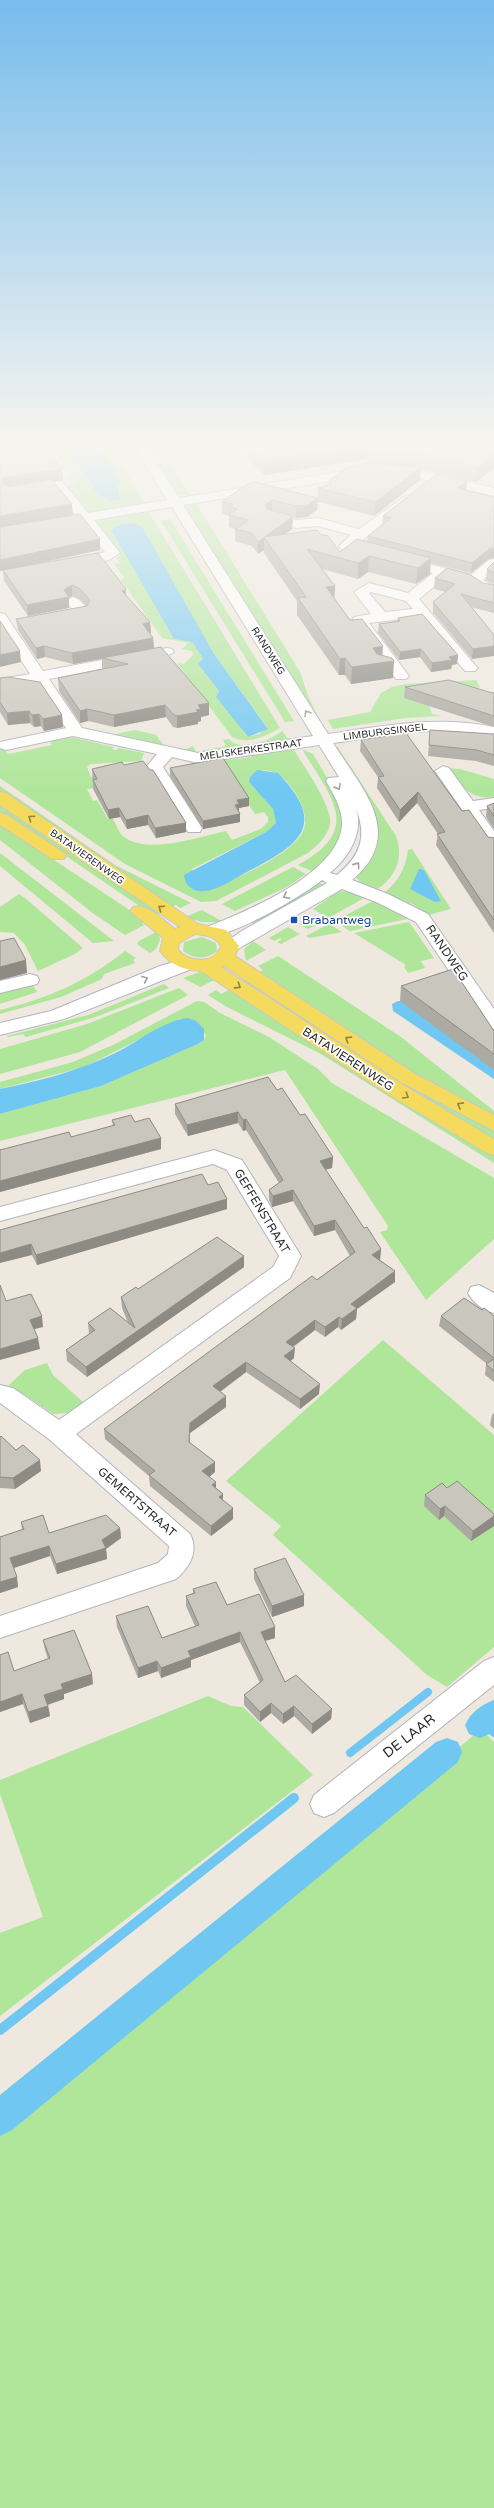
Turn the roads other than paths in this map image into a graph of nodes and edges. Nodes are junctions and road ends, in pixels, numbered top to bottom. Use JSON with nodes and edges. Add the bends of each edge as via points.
{"nodes":[{"id":1,"x":82,"y":561,"type":"edge"},
{"id":2,"x":205,"y":561,"type":"edge"},
{"id":3,"x":402,"y":561,"type":"edge"},
{"id":4,"x":494,"y":562,"type":"edge"},
{"id":5,"x":60,"y":565,"type":"edge"},
{"id":6,"x":444,"y":572,"type":"junction"},
{"id":7,"x":474,"y":580,"type":"junction"},
{"id":8,"x":494,"y":590,"type":"edge"},
{"id":9,"x":411,"y":598,"type":"junction"},
{"id":10,"x":73,"y":601,"type":"dead end"},
{"id":11,"x":422,"y":612,"type":"junction"},
{"id":12,"x":381,"y":617,"type":"junction"},
{"id":13,"x":46,"y":619,"type":"edge"},
{"id":14,"x":6,"y":624,"type":"edge"},
{"id":15,"x":167,"y":652,"type":"edge"},
{"id":16,"x":470,"y":668,"type":"dead end"},
{"id":17,"x":41,"y":676,"type":"junction"},
{"id":18,"x":401,"y":676,"type":"dead end"},
{"id":19,"x":0,"y":684,"type":"edge"},
{"id":20,"x":76,"y":731,"type":"junction"},
{"id":21,"x":494,"y":732,"type":"edge"},
{"id":22,"x":317,"y":741,"type":"junction"},
{"id":23,"x":6,"y":745,"type":"dead end"},
{"id":24,"x":167,"y":754,"type":"junction"},
{"id":25,"x":443,"y":771,"type":"dead end"},
{"id":26,"x":0,"y":797,"type":"edge"},
{"id":27,"x":494,"y":802,"type":"edge"},
{"id":28,"x":468,"y":807,"type":"junction"},
{"id":29,"x":0,"y":818,"type":"edge"},
{"id":30,"x":194,"y":828,"type":"dead end"},
{"id":31,"x":494,"y":843,"type":"edge"},
{"id":32,"x":319,"y":874,"type":"junction"},
{"id":33,"x":341,"y":882,"type":"junction"},
{"id":34,"x":194,"y":930,"type":"junction"},
{"id":35,"x":213,"y":931,"type":"junction"},
{"id":36,"x":172,"y":944,"type":"junction"},
{"id":37,"x":227,"y":952,"type":"junction"},
{"id":38,"x":196,"y":965,"type":"junction"},
{"id":39,"x":30,"y":980,"type":"dead end"},
{"id":40,"x":0,"y":987,"type":"edge"},
{"id":41,"x":0,"y":1018,"type":"edge"},
{"id":42,"x":494,"y":1023,"type":"edge"},
{"id":43,"x":0,"y":1029,"type":"edge"},
{"id":44,"x":494,"y":1124,"type":"edge"},
{"id":45,"x":494,"y":1148,"type":"edge"},
{"id":46,"x":0,"y":1214,"type":"edge"},
{"id":47,"x":0,"y":1394,"type":"edge"},
{"id":48,"x":59,"y":1433,"type":"junction"},
{"id":49,"x":0,"y":1627,"type":"edge"},
{"id":50,"x":494,"y":1668,"type":"edge"},
{"id":51,"x":324,"y":1804,"type":"dead end"}],
"edges":[{"from":1,"to":5,"type":"street"},
{"from":2,"to":22,"type":"street","name":"RANDWEG"},
{"from":3,"to":6,"type":"street"},
{"from":4,"to":7,"type":"street"},
{"from":6,"to":7,"type":"street"},
{"from":6,"to":9,"type":"street"},
{"from":7,"to":8,"type":"street","via":[[487,589]]},
{"from":9,"to":11,"type":"street"},
{"from":9,"to":12,"type":"street","via":[[369,587],[361,592]]},
{"from":10,"to":13,"type":"street","via":[[82,612]]},
{"from":11,"to":12,"type":"street"},
{"from":11,"to":16,"type":"street"},
{"from":12,"to":18,"type":"street","via":[[359,620]]},
{"from":14,"to":17,"type":"street"},
{"from":15,"to":17,"type":"street"},
{"from":17,"to":19,"type":"street"},
{"from":17,"to":20,"type":"street"},
{"from":20,"to":23,"type":"street","name":"MELISKERKESTRAAT"},
{"from":20,"to":24,"type":"street","name":"MELISKERKESTRAAT"},
{"from":21,"to":22,"type":"street","name":"LIMBURGSINGEL","via":[[428,726]]},
{"from":22,"to":24,"type":"street","name":"MELISKERKESTRAAT","via":[[198,758]]},
{"from":22,"to":32,"type":"street","name":"RANDWEG","one_way":true,"via":[[346,802],[350,819],[349,834],[339,854]]},
{"from":33,"to":22,"type":"street","name":"RANDWEG","one_way":true,"via":[[356,868],[366,851],[371,836],[368,818],[361,800]]},
{"from":24,"to":30,"type":"street","via":[[155,766]]},
{"from":25,"to":28,"type":"street"},
{"from":34,"to":26,"type":"main road","name":"BATAVIERENWEG","one_way":true},
{"from":27,"to":28,"type":"street"},
{"from":28,"to":31,"type":"street"},
{"from":29,"to":36,"type":"main road","name":"BATAVIERENWEG","via":[[40,843]]},
{"from":32,"to":33,"type":"street","name":"RANDWEG"},
{"from":32,"to":35,"type":"street","name":"RANDWEG","one_way":true,"via":[[301,888],[232,924]]},
{"from":33,"to":37,"type":"street","name":"RANDWEG","via":[[248,933]]},
{"from":33,"to":42,"type":"street","name":"RANDWEG","via":[[382,898],[422,918]]},
{"from":34,"to":35,"type":"main road"},
{"from":34,"to":36,"type":"main road"},
{"from":35,"to":37,"type":"main road","name":"BATAVIERENWEG","via":[[228,940]]},
{"from":36,"to":38,"type":"main road","name":"BATAVIERENWEG","via":[[178,961]]},
{"from":36,"to":41,"type":"street","via":[[154,960],[102,985],[65,1000]]},
{"from":37,"to":38,"type":"main road"},
{"from":44,"to":37,"type":"main road","name":"BATAVIERENWEG","one_way":true,"via":[[408,1078]]},
{"from":43,"to":38,"type":"street","one_way":true,"via":[[57,1014],[167,970]]},
{"from":38,"to":45,"type":"main road","name":"BATAVIERENWEG","one_way":true},
{"from":39,"to":40,"type":"street"},
{"from":46,"to":48,"type":"street","name":"GEFFENSTRAAT","via":[[214,1157],[235,1166],[290,1256],[282,1272]]},
{"from":47,"to":48,"type":"street","name":"GEMERTSTRAAT","via":[[4,1394]]},
{"from":48,"to":49,"type":"street","name":"GEMERTSTRAAT","via":[[181,1541],[181,1555],[167,1571]]},
{"from":50,"to":51,"type":"street","name":"DE LAAR"}]}
